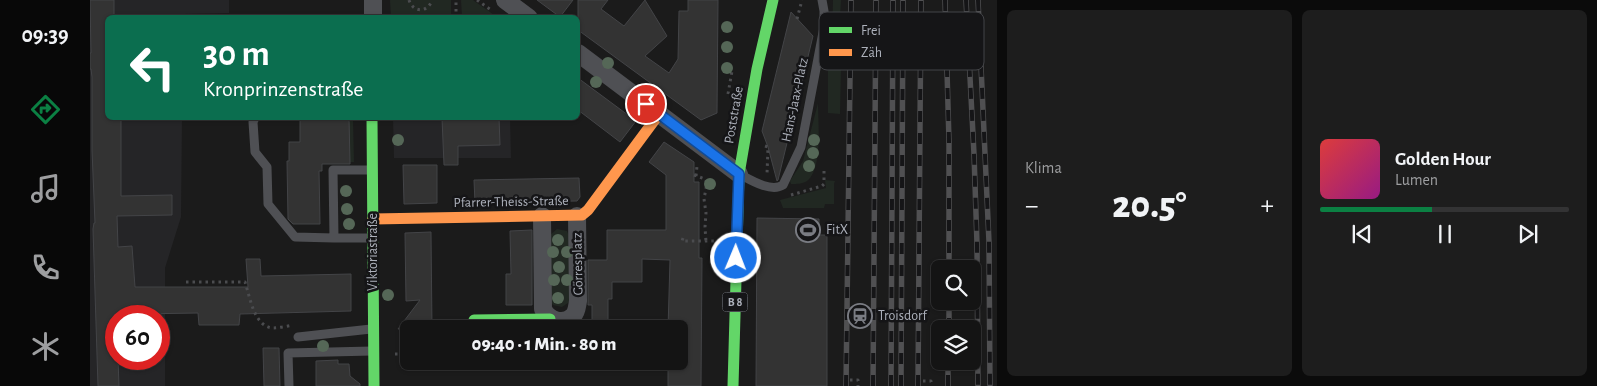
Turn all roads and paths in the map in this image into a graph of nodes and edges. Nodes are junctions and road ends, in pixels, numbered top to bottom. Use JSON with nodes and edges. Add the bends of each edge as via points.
{"nodes":[{"id":1,"x":373,"y":0,"type":"edge"},
{"id":2,"x":409,"y":0,"type":"edge"},
{"id":3,"x":432,"y":0,"type":"edge"},
{"id":4,"x":456,"y":0,"type":"edge"},
{"id":5,"x":505,"y":0,"type":"edge"},
{"id":6,"x":773,"y":0,"type":"edge"},
{"id":7,"x":802,"y":0,"type":"edge"},
{"id":8,"x":373,"y":15,"type":"edge"},
{"id":9,"x":456,"y":15,"type":"edge"},
{"id":10,"x":525,"y":15,"type":"edge"},
{"id":11,"x":797,"y":18,"type":"dead end"},
{"id":12,"x":819,"y":52,"type":"edge"},
{"id":13,"x":580,"y":55,"type":"edge"},
{"id":14,"x":659,"y":114,"type":"junction"},
{"id":15,"x":254,"y":120,"type":"edge"},
{"id":16,"x":372,"y":120,"type":"edge"},
{"id":17,"x":768,"y":146,"type":"dead end"},
{"id":18,"x":768,"y":166,"type":"dead end"},
{"id":19,"x":824,"y":168,"type":"dead end"},
{"id":20,"x":373,"y":170,"type":"junction"},
{"id":21,"x":739,"y":174,"type":"junction"},
{"id":22,"x":695,"y":175,"type":"dead end"},
{"id":23,"x":783,"y":197,"type":"dead end"},
{"id":24,"x":542,"y":216,"type":"junction"},
{"id":25,"x":577,"y":216,"type":"junction"},
{"id":26,"x":373,"y":219,"type":"junction"},
{"id":27,"x":334,"y":238,"type":"junction"},
{"id":28,"x":373,"y":238,"type":"junction"},
{"id":29,"x":683,"y":238,"type":"dead end"},
{"id":30,"x":718,"y":241,"type":"dead end"},
{"id":31,"x":706,"y":242,"type":"junction"},
{"id":32,"x":186,"y":282,"type":"dead end"},
{"id":33,"x":550,"y":319,"type":"junction"},
{"id":34,"x":474,"y":320,"type":"dead end"},
{"id":35,"x":299,"y":325,"type":"dead end"},
{"id":36,"x":374,"y":328,"type":"junction"},
{"id":37,"x":298,"y":337,"type":"dead end"},
{"id":38,"x":374,"y":351,"type":"junction"},
{"id":39,"x":395,"y":354,"type":"dead end"},
{"id":40,"x":400,"y":354,"type":"edge"},
{"id":41,"x":850,"y":380,"type":"dead end"},
{"id":42,"x":923,"y":381,"type":"dead end"},
{"id":43,"x":289,"y":386,"type":"edge"},
{"id":44,"x":374,"y":386,"type":"edge"},
{"id":45,"x":733,"y":386,"type":"edge"},
{"id":46,"x":858,"y":386,"type":"edge"},
{"id":47,"x":931,"y":386,"type":"edge"}],
"edges":[{"from":1,"to":8,"type":"street"},
{"from":2,"to":3,"type":"path","via":[[412,7],[422,10],[431,5]]},
{"from":4,"to":9,"type":"path"},
{"from":5,"to":10,"type":"street"},
{"from":6,"to":21,"type":"street","name":"Poststraße","number":"B 8"},
{"from":7,"to":11,"type":"path"},
{"from":12,"to":21,"type":"lane","name":"Hans-Jaax-Platz","via":[[800,147],[784,185],[776,188],[766,186]]},
{"from":13,"to":14,"type":"street"},
{"from":14,"to":21,"type":"street"},
{"from":14,"to":25,"type":"street","name":"Pfarrer-Theiss-Straße","via":[[585,213]]},
{"from":15,"to":27,"type":"lane","via":[[255,152],[267,167],[268,204],[295,237]]},
{"from":16,"to":20,"type":"street","name":"Viktoriastraße"},
{"from":17,"to":18,"type":"path"},
{"from":19,"to":23,"type":"path","via":[[822,186]]},
{"from":20,"to":26,"type":"street","name":"Viktoriastraße"},
{"from":20,"to":27,"type":"lane","via":[[333,170]]},
{"from":21,"to":45,"type":"street","name":"Poststraße","number":"B 8"},
{"from":22,"to":31,"type":"path","via":[[705,179],[707,184],[704,199]]},
{"from":24,"to":25,"type":"street","name":"Pfarrer-Theiss-Straße"},
{"from":24,"to":26,"type":"street","name":"Pfarrer-Theiss-Straße"},
{"from":24,"to":33,"type":"street","via":[[543,309]]},
{"from":25,"to":33,"type":"street","name":"Görresplatz","via":[[577,308],[574,315],[565,321]]},
{"from":26,"to":28,"type":"street","name":"Viktoriastraße"},
{"from":27,"to":28,"type":"lane"},
{"from":28,"to":36,"type":"street","name":"Viktoriastraße"},
{"from":29,"to":31,"type":"path","via":[[682,241]]},
{"from":30,"to":31,"type":"path"},
{"from":32,"to":35,"type":"path","via":[[245,282],[260,324],[271,328]]},
{"from":33,"to":34,"type":"street","name":"Görresplatz"},
{"from":36,"to":37,"type":"lane"},
{"from":36,"to":38,"type":"street","name":"Viktoriastraße"},
{"from":38,"to":43,"type":"lane","via":[[288,353]]},
{"from":38,"to":44,"type":"street","name":"Viktoriastraße"},
{"from":39,"to":40,"type":"path"},
{"from":41,"to":46,"type":"path","via":[[858,380]]},
{"from":42,"to":47,"type":"path","via":[[931,381]]}]}
